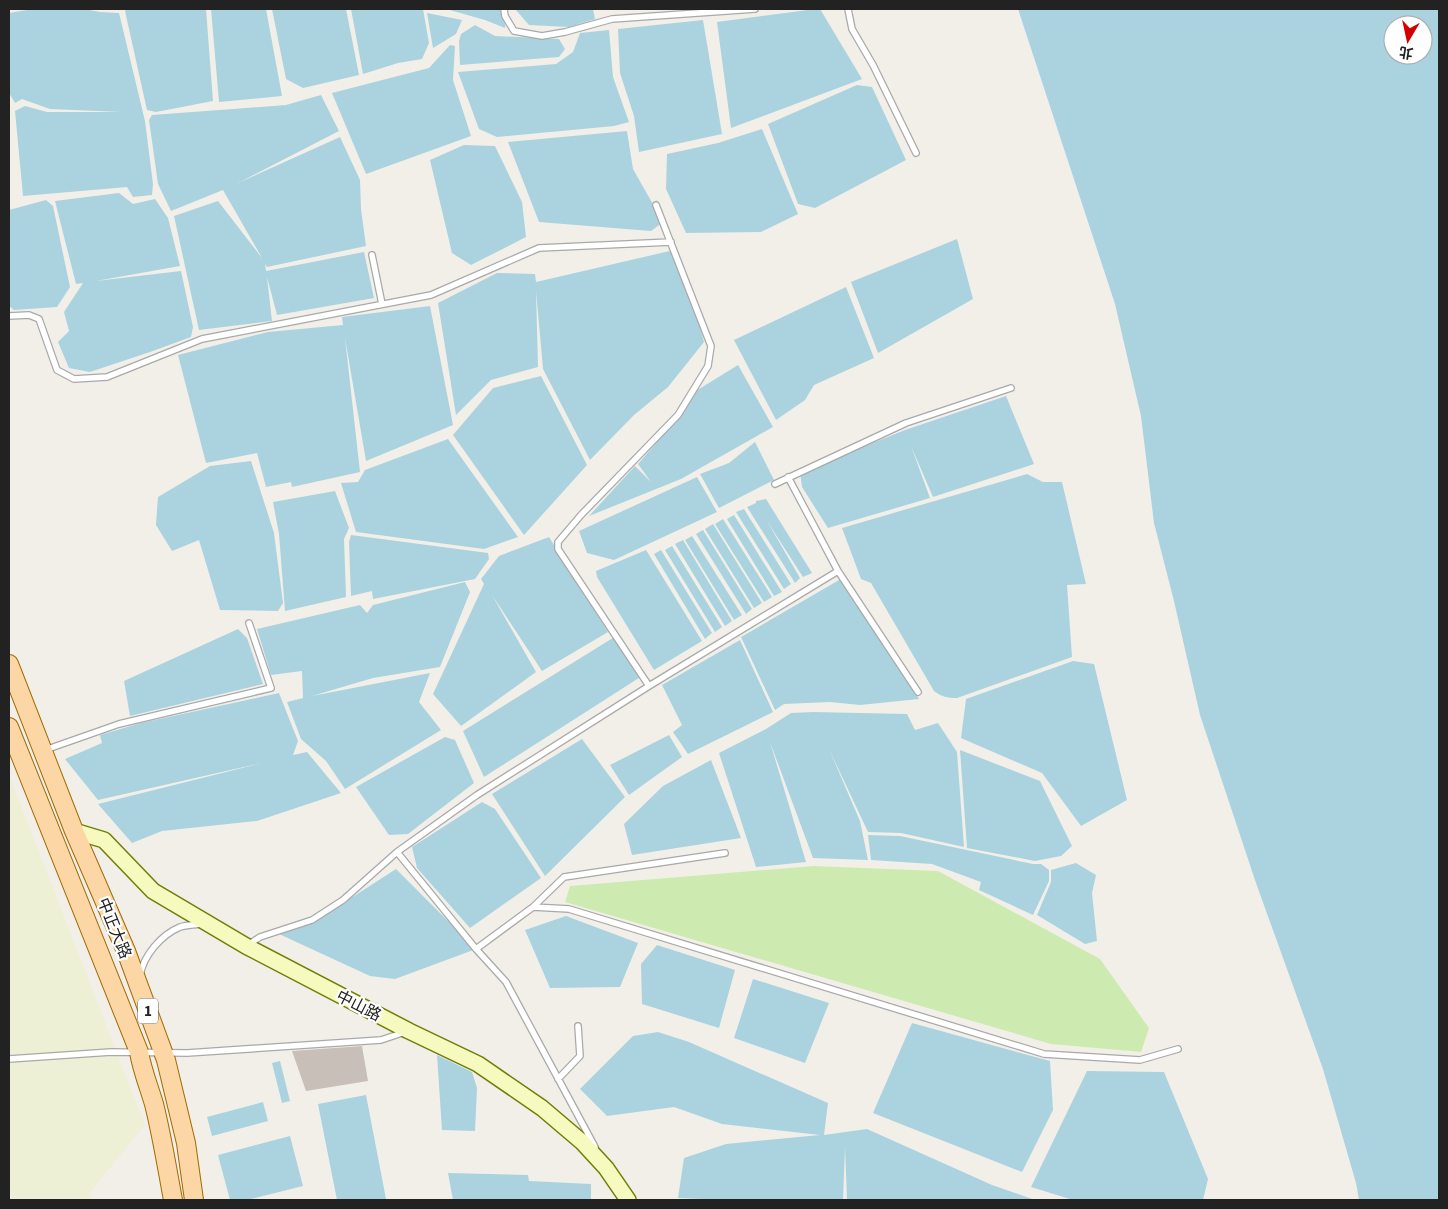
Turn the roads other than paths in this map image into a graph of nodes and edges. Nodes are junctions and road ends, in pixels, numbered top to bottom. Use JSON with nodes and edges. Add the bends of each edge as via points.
{"nodes":[{"id":1,"x":504,"y":9,"type":"edge"},
{"id":2,"x":756,"y":9,"type":"edge"},
{"id":3,"x":848,"y":9,"type":"edge"},
{"id":4,"x":916,"y":153,"type":"dead end"},
{"id":5,"x":656,"y":205,"type":"dead end"},
{"id":6,"x":671,"y":242,"type":"junction"},
{"id":7,"x":372,"y":255,"type":"dead end"},
{"id":8,"x":382,"y":304,"type":"junction"},
{"id":9,"x":9,"y":316,"type":"edge"},
{"id":10,"x":1011,"y":388,"type":"dead end"},
{"id":11,"x":788,"y":477,"type":"junction"},
{"id":12,"x":775,"y":484,"type":"dead end"},
{"id":13,"x":838,"y":571,"type":"junction"},
{"id":14,"x":249,"y":623,"type":"dead end"},
{"id":15,"x":9,"y":664,"type":"edge"},
{"id":16,"x":649,"y":686,"type":"junction"},
{"id":17,"x":918,"y":692,"type":"dead end"},
{"id":18,"x":9,"y":727,"type":"edge"},
{"id":19,"x":43,"y":750,"type":"junction"},
{"id":20,"x":74,"y":831,"type":"junction"},
{"id":21,"x":397,"y":852,"type":"junction"},
{"id":22,"x":725,"y":853,"type":"dead end"},
{"id":23,"x":533,"y":907,"type":"junction"},
{"id":24,"x":207,"y":923,"type":"junction"},
{"id":25,"x":246,"y":946,"type":"junction"},
{"id":26,"x":476,"y":949,"type":"junction"},
{"id":27,"x":139,"y":987,"type":"junction"},
{"id":28,"x":578,"y":1026,"type":"dead end"},
{"id":29,"x":409,"y":1031,"type":"junction"},
{"id":30,"x":1178,"y":1048,"type":"dead end"},
{"id":31,"x":138,"y":1052,"type":"junction"},
{"id":32,"x":163,"y":1053,"type":"junction"},
{"id":33,"x":9,"y":1059,"type":"edge"},
{"id":34,"x":558,"y":1079,"type":"junction"},
{"id":35,"x":606,"y":1168,"type":"junction"},
{"id":36,"x":173,"y":1200,"type":"edge"},
{"id":37,"x":194,"y":1200,"type":"edge"},
{"id":38,"x":628,"y":1200,"type":"edge"}],
"edges":[{"from":1,"to":2,"type":"lane","via":[[514,31],[542,36],[612,19]]},
{"from":3,"to":4,"type":"lane","via":[[852,29]]},
{"from":5,"to":6,"type":"lane"},
{"from":6,"to":8,"type":"lane","via":[[539,248],[431,295]]},
{"from":6,"to":16,"type":"lane","via":[[711,346],[708,366],[678,415],[558,542],[558,549]]},
{"from":7,"to":8,"type":"lane"},
{"from":8,"to":9,"type":"lane","via":[[202,339],[107,377],[74,379],[57,370],[39,319],[29,315]]},
{"from":10,"to":11,"type":"lane","via":[[906,423]]},
{"from":11,"to":12,"type":"lane"},
{"from":11,"to":13,"type":"lane"},
{"from":13,"to":16,"type":"lane"},
{"from":13,"to":17,"type":"lane"},
{"from":14,"to":19,"type":"lane","via":[[271,688],[119,724]]},
{"from":15,"to":19,"type":"main road","name":"中正大路","number":"1"},
{"from":16,"to":21,"type":"lane","via":[[478,795]]},
{"from":18,"to":31,"type":"main road","name":"中正大路","number":"1"},
{"from":19,"to":20,"type":"main road","name":"中正大路","number":"1"},
{"from":20,"to":24,"type":"street","name":"中山路","via":[[104,840],[153,891]]},
{"from":20,"to":27,"type":"main road","name":"中正大路","number":"1"},
{"from":21,"to":25,"type":"lane","via":[[343,900],[312,920],[260,936]]},
{"from":21,"to":26,"type":"lane"},
{"from":22,"to":23,"type":"lane","via":[[564,877]]},
{"from":23,"to":26,"type":"lane"},
{"from":23,"to":30,"type":"lane","via":[[569,908],[1044,1054],[1140,1060]]},
{"from":24,"to":25,"type":"street","name":"中山路"},
{"from":24,"to":27,"type":"lane","via":[[183,926],[156,944],[144,960]]},
{"from":25,"to":29,"type":"street","name":"中山路"},
{"from":26,"to":34,"type":"lane","via":[[506,982]]},
{"from":27,"to":32,"type":"main road","name":"中正大路","number":"1"},
{"from":28,"to":34,"type":"lane","via":[[580,1056]]},
{"from":29,"to":32,"type":"lane","via":[[381,1040]]},
{"from":29,"to":35,"type":"street","name":"中山路","via":[[478,1064],[542,1108],[582,1142]]},
{"from":31,"to":32,"type":"lane"},
{"from":31,"to":33,"type":"lane"},
{"from":31,"to":36,"type":"main road","name":"中正大路","number":"1","via":[[162,1140]]},
{"from":32,"to":37,"type":"main road","name":"中正大路","number":"1","via":[[186,1143]]},
{"from":34,"to":35,"type":"lane"},
{"from":35,"to":38,"type":"street","name":"中山路"}]}
